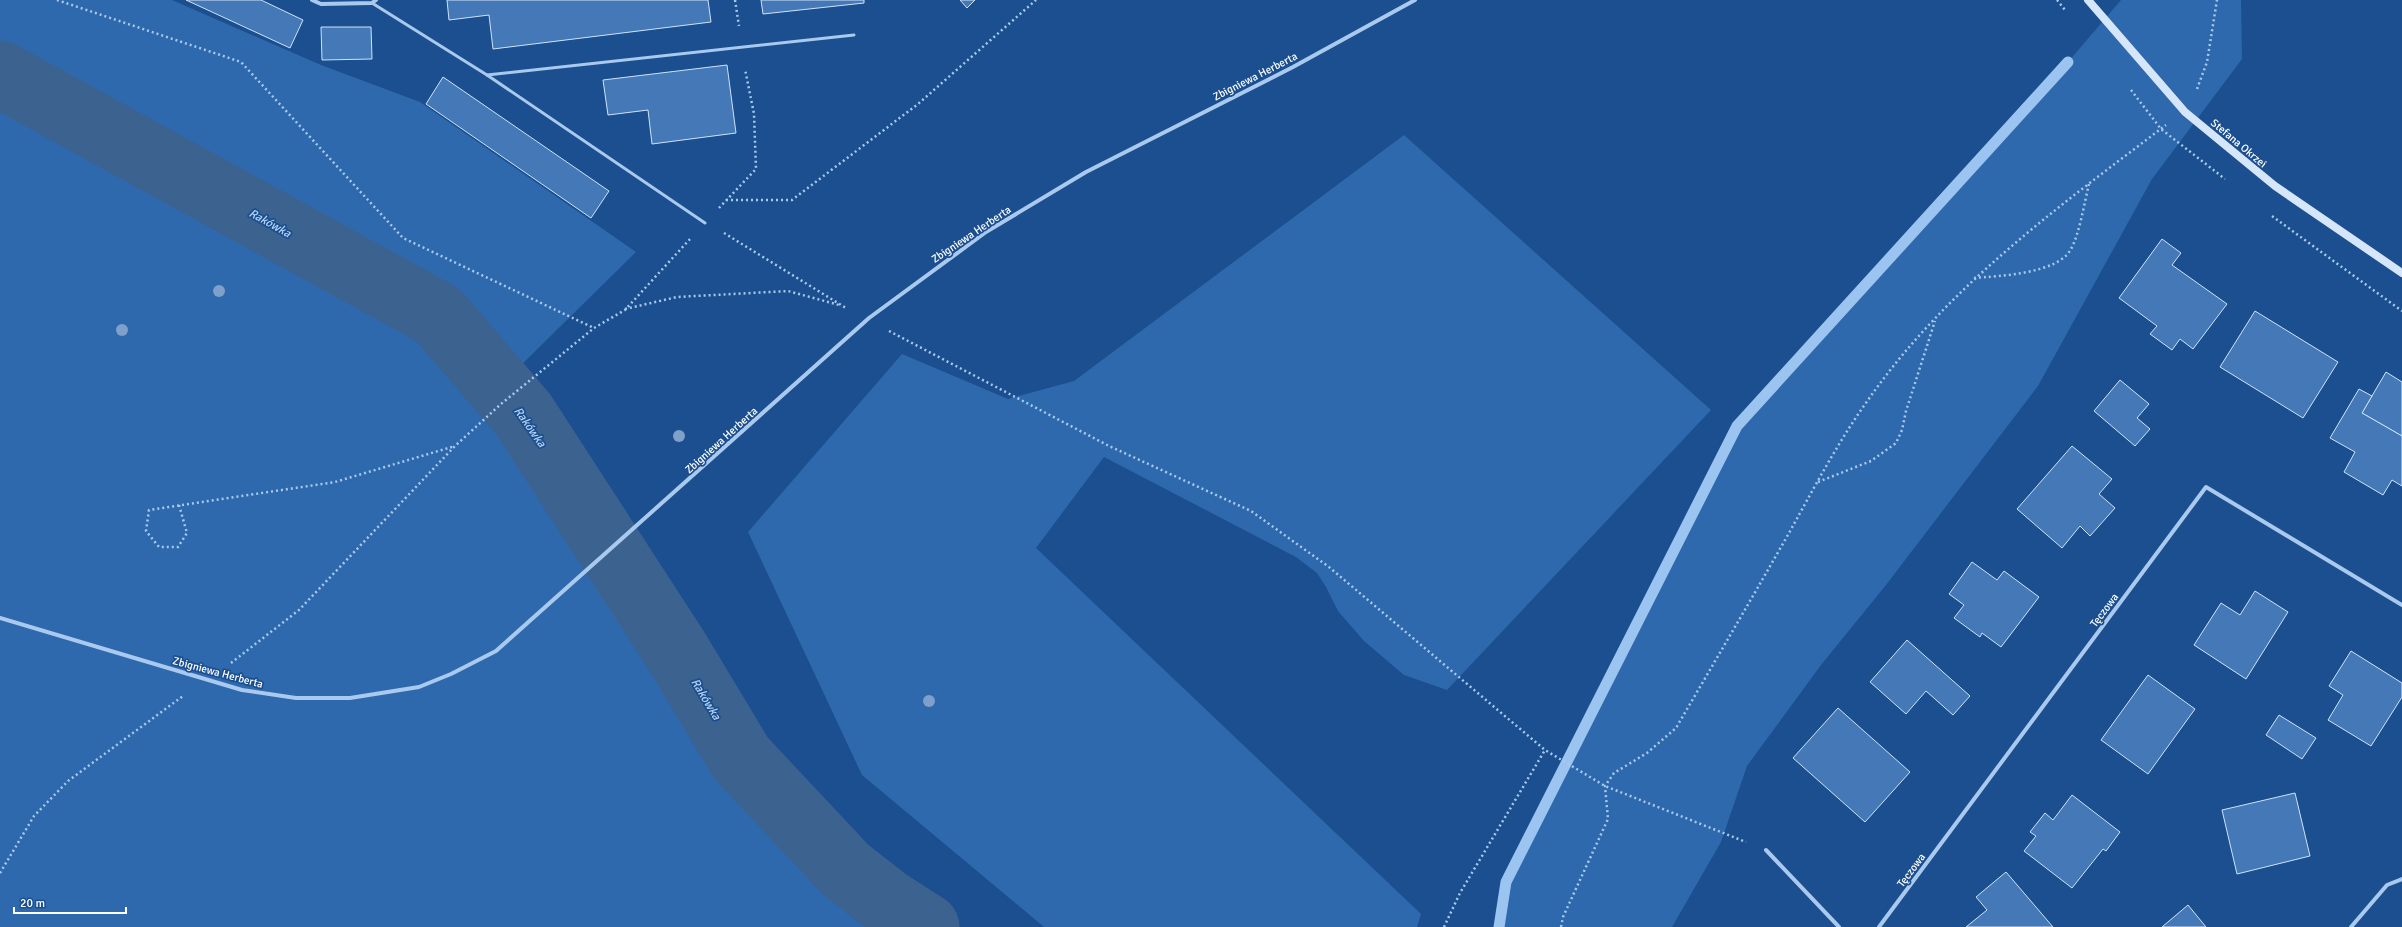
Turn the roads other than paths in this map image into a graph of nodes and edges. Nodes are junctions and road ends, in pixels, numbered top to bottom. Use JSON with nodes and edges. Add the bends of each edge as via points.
{"nodes":[{"id":1,"x":312,"y":0,"type":"edge"},
{"id":2,"x":376,"y":0,"type":"edge"},
{"id":3,"x":1415,"y":0,"type":"edge"},
{"id":4,"x":2088,"y":0,"type":"edge"},
{"id":5,"x":372,"y":3,"type":"junction"},
{"id":6,"x":854,"y":35,"type":"dead end"},
{"id":7,"x":487,"y":75,"type":"junction"},
{"id":8,"x":705,"y":223,"type":"road end"},
{"id":9,"x":2402,"y":273,"type":"edge"},
{"id":10,"x":2402,"y":605,"type":"edge"},
{"id":11,"x":0,"y":618,"type":"edge"},
{"id":12,"x":1766,"y":850,"type":"road end"},
{"id":13,"x":2402,"y":879,"type":"edge"},
{"id":14,"x":1839,"y":927,"type":"edge"},
{"id":15,"x":1879,"y":927,"type":"edge"},
{"id":16,"x":2351,"y":927,"type":"edge"}],
"edges":[{"from":1,"to":5,"type":"street","via":[[321,4]]},
{"from":2,"to":5,"type":"street"},
{"from":3,"to":11,"type":"street","name":"Zbigniewa Herberta","via":[[1293,67],[1086,172],[986,232],[869,318],[496,651],[451,674],[419,687],[350,698],[296,698],[242,690]]},
{"from":4,"to":9,"type":"street","name":"Stefana Okrzei","via":[[2185,112],[2275,186]]},
{"from":5,"to":7,"type":"lane"},
{"from":6,"to":7,"type":"lane"},
{"from":7,"to":8,"type":"lane"},
{"from":10,"to":15,"type":"street","name":"Tęczowa","via":[[2206,487]]},
{"from":12,"to":14,"type":"street"},
{"from":13,"to":16,"type":"street","via":[[2387,885]]}]}
